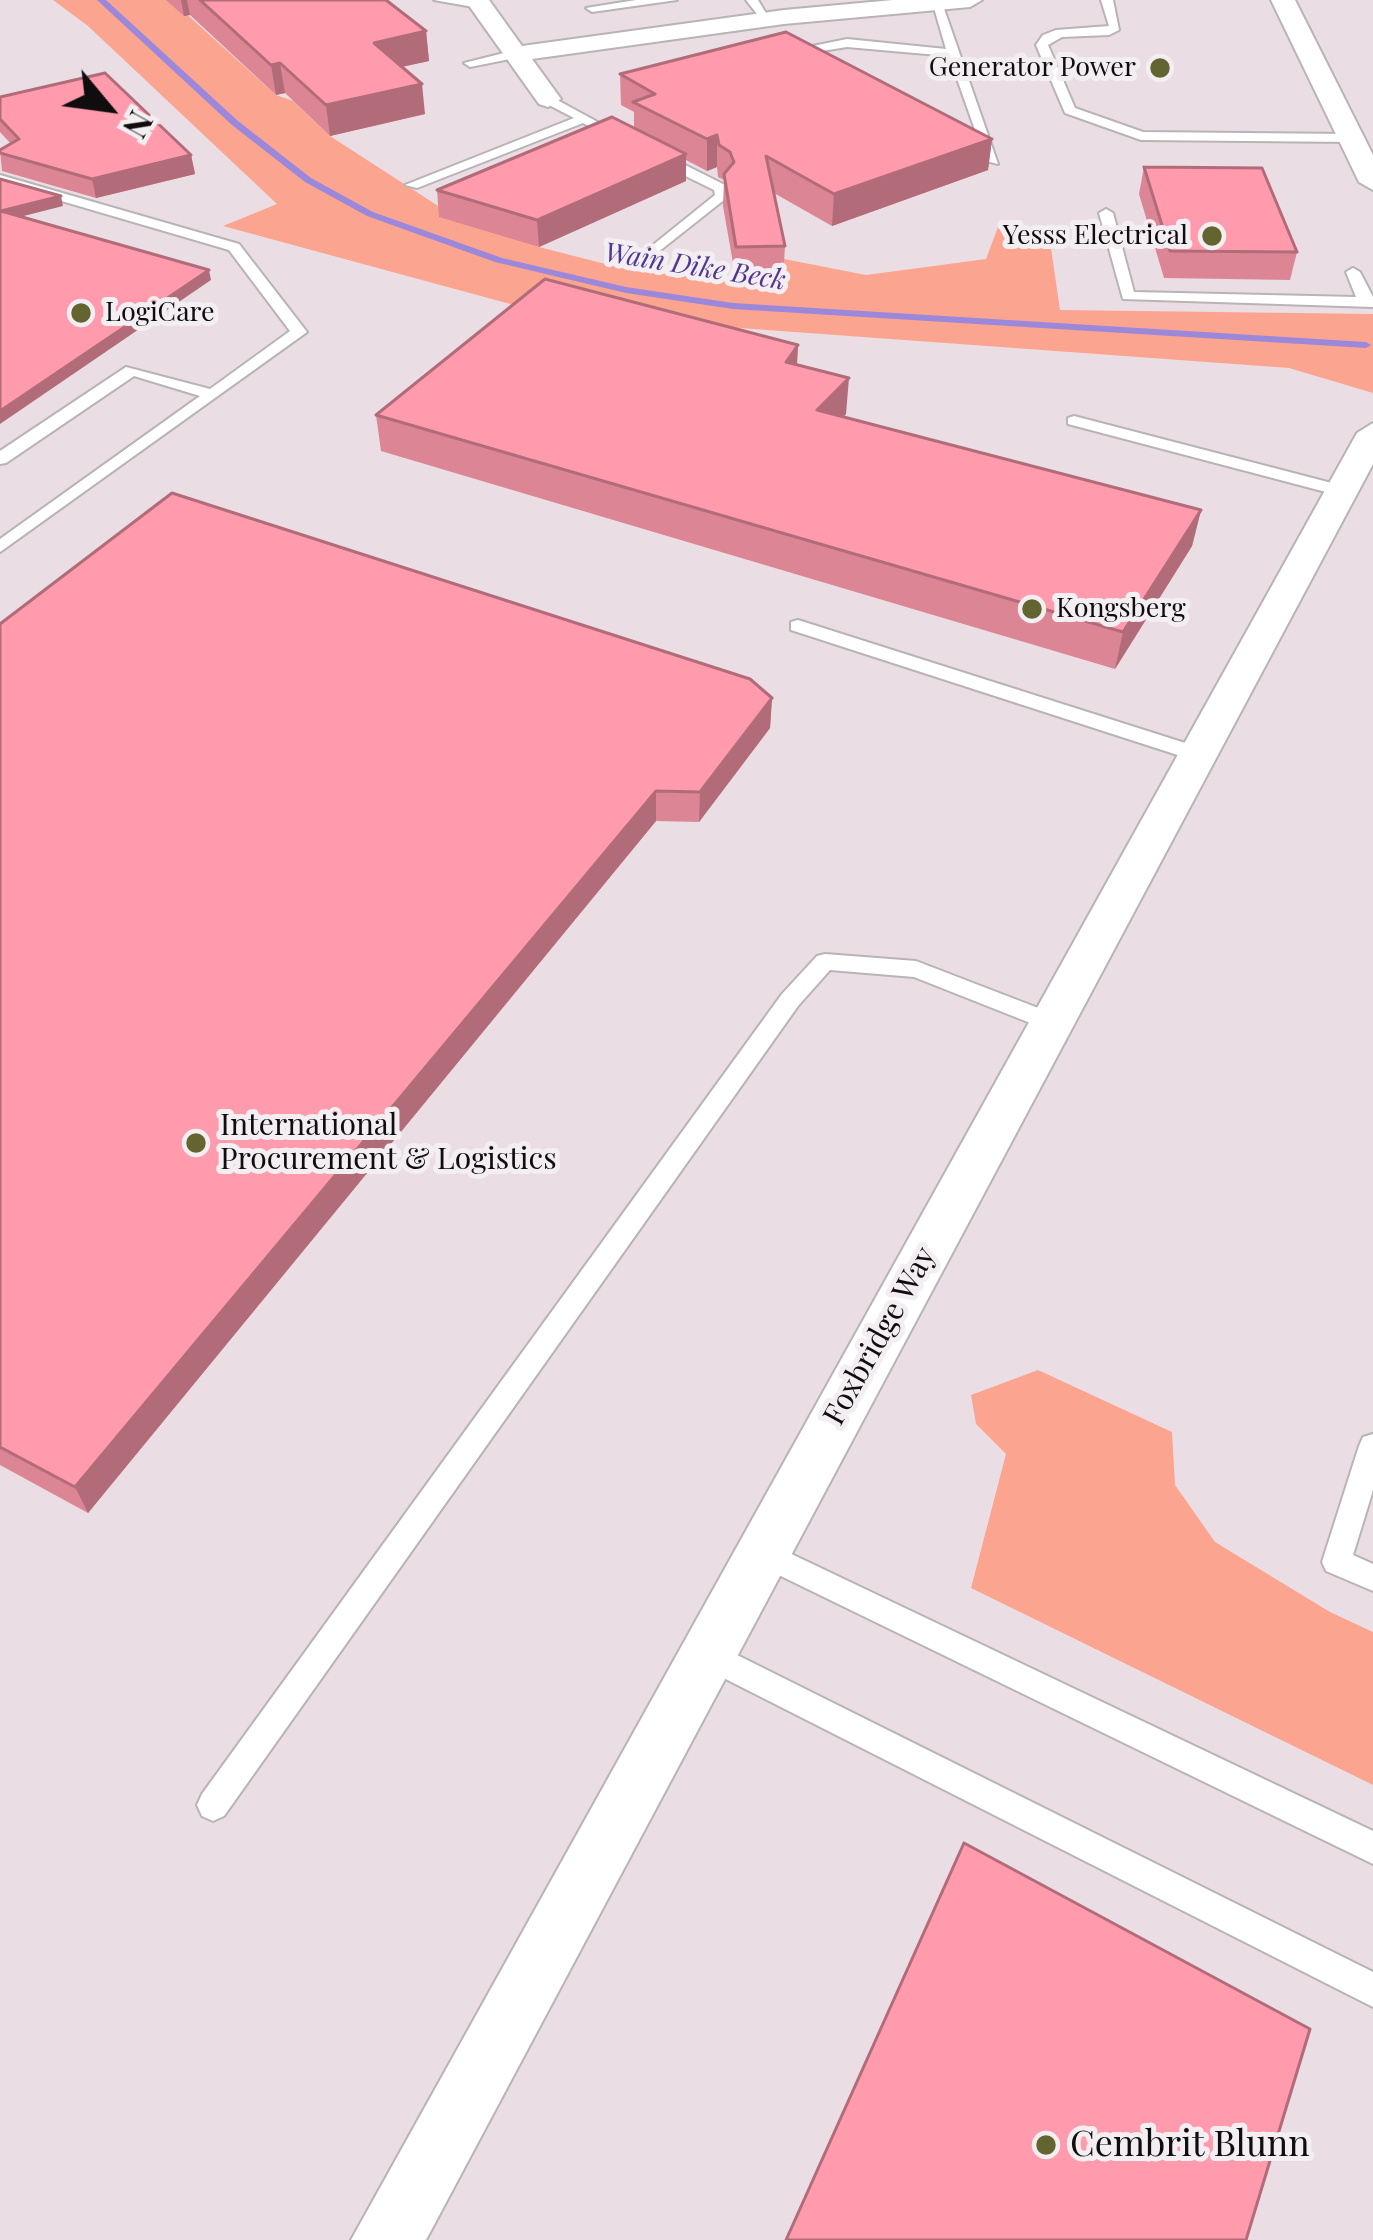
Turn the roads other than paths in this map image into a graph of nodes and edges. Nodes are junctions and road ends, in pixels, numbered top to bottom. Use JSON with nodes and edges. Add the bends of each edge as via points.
{"nodes":[{"id":1,"x":440,"y":0,"type":"edge"},
{"id":2,"x":671,"y":0,"type":"edge"},
{"id":3,"x":970,"y":0,"type":"edge"},
{"id":4,"x":1107,"y":0,"type":"edge"},
{"id":5,"x":1283,"y":0,"type":"edge"},
{"id":6,"x":478,"y":2,"type":"edge"},
{"id":7,"x":936,"y":3,"type":"junction"},
{"id":8,"x":592,"y":8,"type":"dead end"},
{"id":9,"x":760,"y":10,"type":"edge"},
{"id":10,"x":954,"y":53,"type":"junction"},
{"id":11,"x":516,"y":54,"type":"junction"},
{"id":12,"x":767,"y":58,"type":"edge"},
{"id":13,"x":470,"y":63,"type":"dead end"},
{"id":14,"x":548,"y":99,"type":"joint"},
{"id":15,"x":583,"y":119,"type":"junction"},
{"id":16,"x":1352,"y":131,"type":"junction"},
{"id":17,"x":993,"y":161,"type":"edge"},
{"id":18,"x":0,"y":179,"type":"edge"},
{"id":19,"x":1373,"y":182,"type":"edge"},
{"id":20,"x":412,"y":185,"type":"dead end"},
{"id":21,"x":1106,"y":213,"type":"dead end"},
{"id":22,"x":643,"y":260,"type":"dead end"},
{"id":23,"x":1353,"y":272,"type":"dead end"},
{"id":24,"x":1369,"y":302,"type":"edge"},
{"id":25,"x":213,"y":395,"type":"junction"},
{"id":26,"x":1074,"y":421,"type":"dead end"},
{"id":27,"x":1373,"y":433,"type":"edge"},
{"id":28,"x":0,"y":459,"type":"edge"},
{"id":29,"x":1341,"y":491,"type":"junction"},
{"id":30,"x":0,"y":547,"type":"edge"},
{"id":31,"x":798,"y":626,"type":"dead end"},
{"id":32,"x":1197,"y":754,"type":"junction"},
{"id":33,"x":1051,"y":1022,"type":"junction"},
{"id":34,"x":1373,"y":1446,"type":"edge"},
{"id":35,"x":762,"y":1553,"type":"junction"},
{"id":36,"x":1373,"y":1578,"type":"edge"},
{"id":37,"x":707,"y":1654,"type":"junction"},
{"id":38,"x":213,"y":1805,"type":"dead end"},
{"id":39,"x":1373,"y":1848,"type":"edge"},
{"id":40,"x":1373,"y":1990,"type":"edge"},
{"id":41,"x":388,"y":2240,"type":"edge"}],
"edges":[{"from":1,"to":6,"type":"lane"},
{"from":2,"to":8,"type":"lane"},
{"from":3,"to":7,"type":"street"},
{"from":4,"to":16,"type":"lane","via":[[1115,27],[1109,32],[1060,33],[1042,46],[1070,110],[1141,136]]},
{"from":5,"to":16,"type":"street"},
{"from":6,"to":11,"type":"street"},
{"from":7,"to":9,"type":"street"},
{"from":7,"to":10,"type":"lane"},
{"from":9,"to":11,"type":"street"},
{"from":10,"to":12,"type":"lane","via":[[848,43]]},
{"from":10,"to":17,"type":"lane"},
{"from":11,"to":13,"type":"lane"},
{"from":11,"to":14,"type":"street"},
{"from":14,"to":15,"type":"lane"},
{"from":15,"to":20,"type":"lane"},
{"from":15,"to":22,"type":"lane","via":[[720,188],[722,196]]},
{"from":16,"to":19,"type":"street"},
{"from":18,"to":25,"type":"lane","via":[[234,247],[298,332]]},
{"from":21,"to":24,"type":"lane","via":[[1128,296]]},
{"from":23,"to":24,"type":"lane"},
{"from":25,"to":28,"type":"lane","via":[[132,370]]},
{"from":25,"to":30,"type":"lane"},
{"from":26,"to":29,"type":"lane"},
{"from":27,"to":29,"type":"street","name":"Foxbridge Way"},
{"from":29,"to":32,"type":"street","name":"Foxbridge Way"},
{"from":31,"to":32,"type":"lane"},
{"from":32,"to":33,"type":"street","name":"Foxbridge Way"},
{"from":33,"to":35,"type":"street","name":"Foxbridge Way"},
{"from":33,"to":38,"type":"lane","via":[[916,969],[825,962]]},
{"from":34,"to":36,"type":"lane","via":[[1336,1562]]},
{"from":35,"to":37,"type":"street","name":"Foxbridge Way"},
{"from":35,"to":39,"type":"lane"},
{"from":37,"to":40,"type":"lane"},
{"from":37,"to":41,"type":"street","name":"Foxbridge Way"}]}
